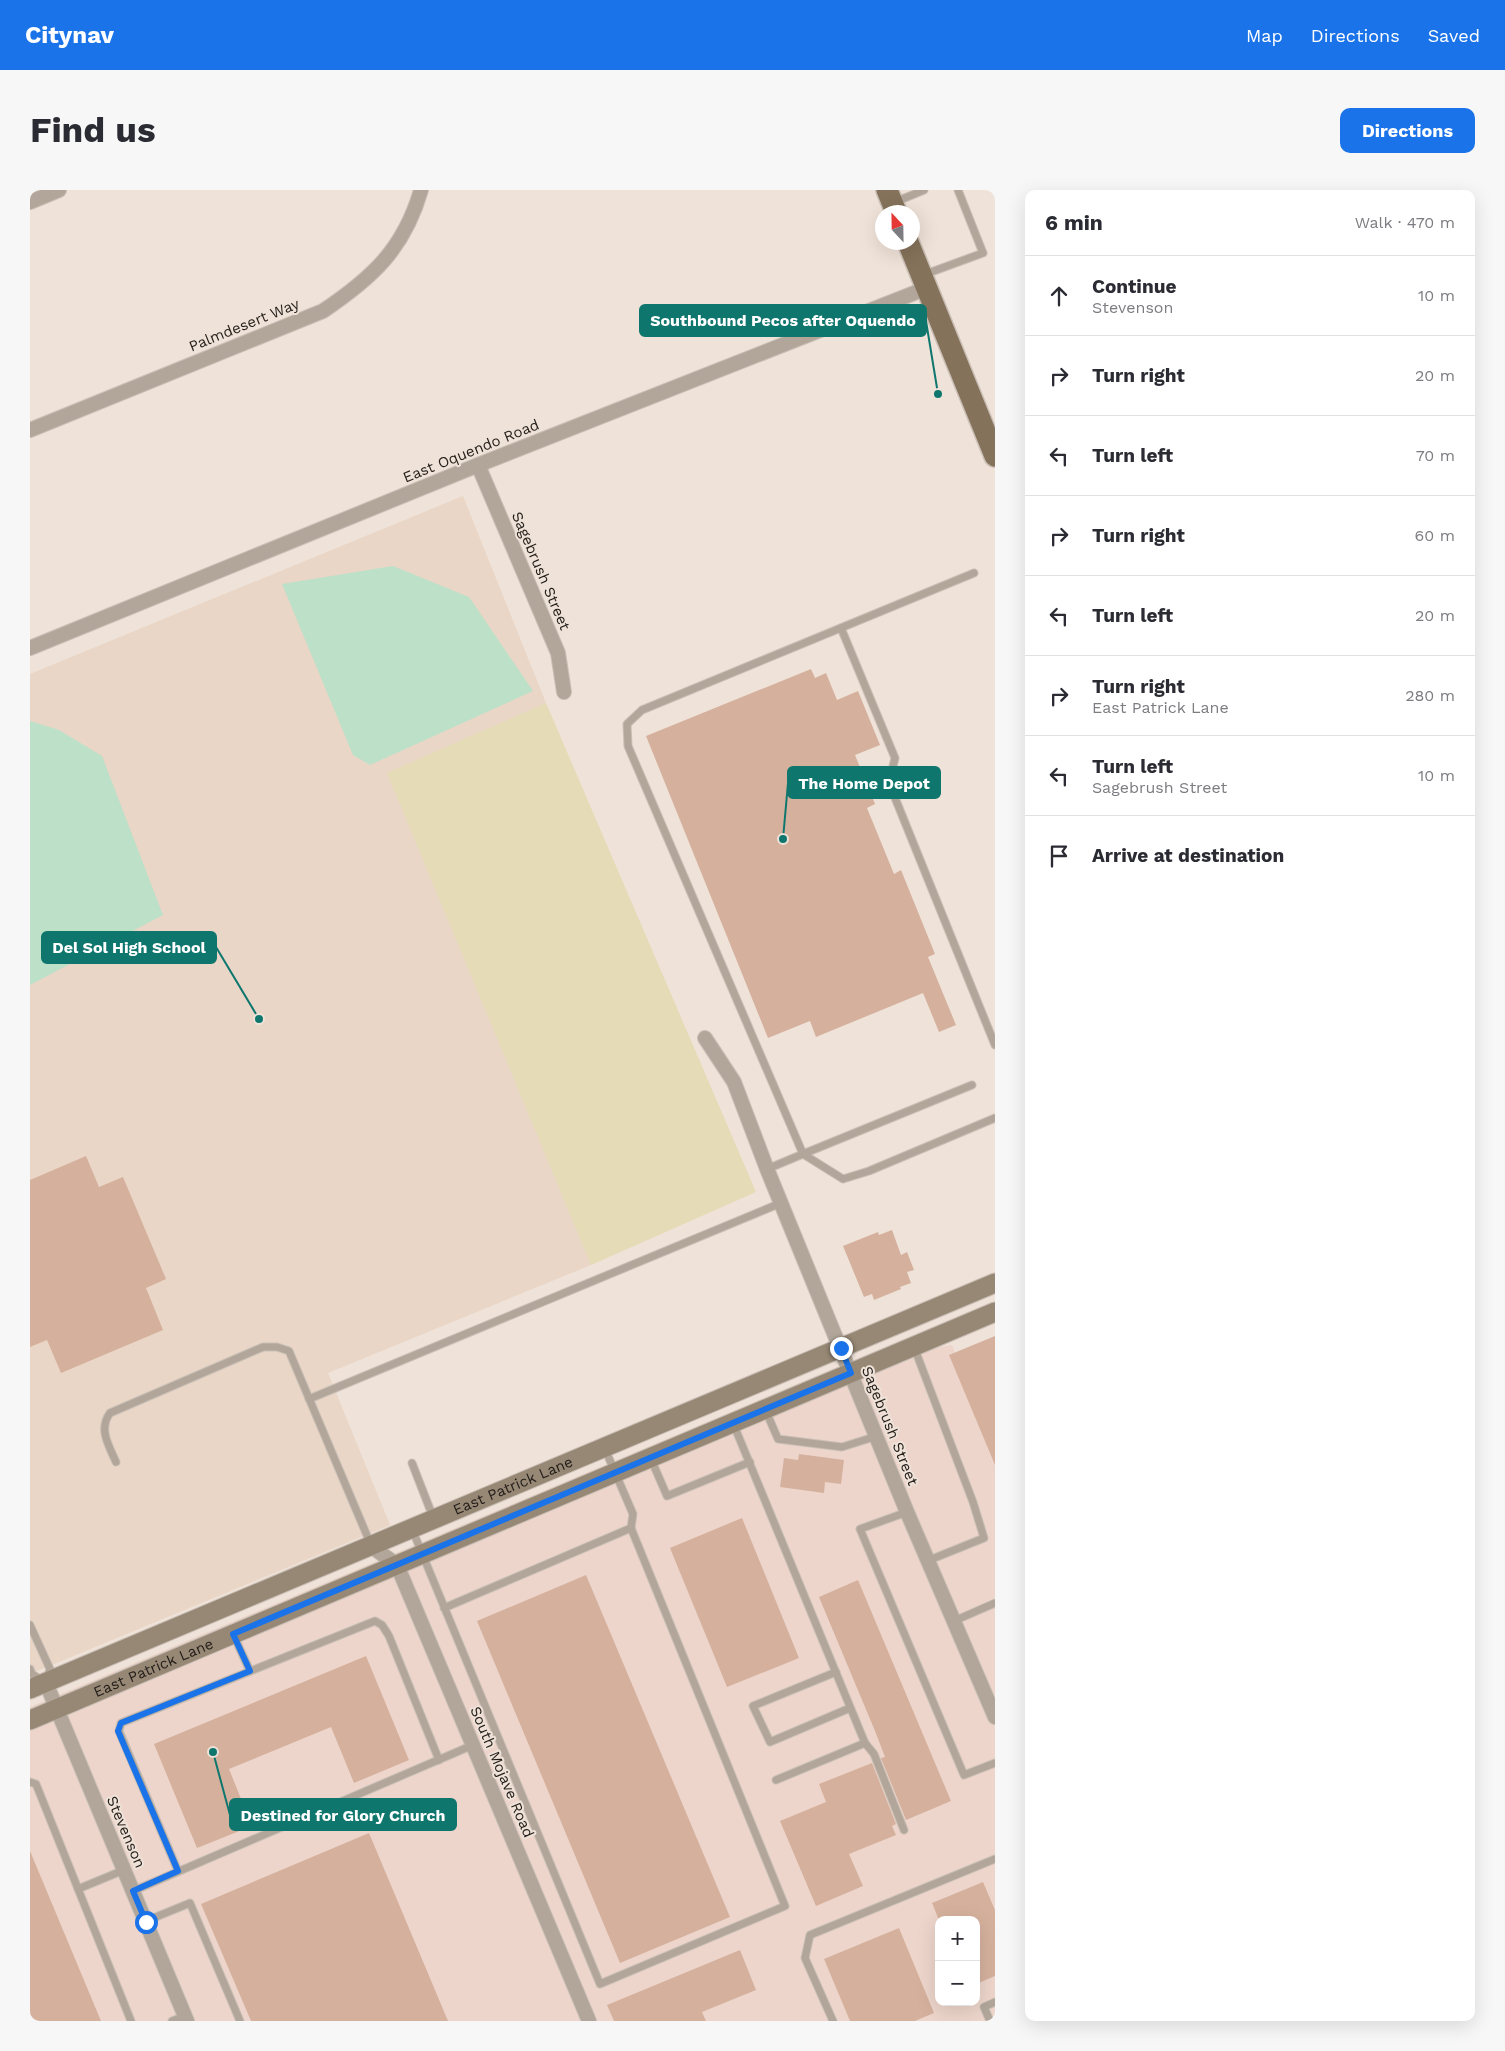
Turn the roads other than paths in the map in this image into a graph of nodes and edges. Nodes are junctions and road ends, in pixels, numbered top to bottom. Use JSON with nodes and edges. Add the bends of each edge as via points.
{"nodes":[{"id":1,"x":60,"y":190,"type":"edge"},
{"id":2,"x":420,"y":190,"type":"edge"},
{"id":3,"x":924,"y":190,"type":"edge"},
{"id":4,"x":958,"y":190,"type":"edge"},
{"id":5,"x":30,"y":202,"type":"edge"},
{"id":6,"x":892,"y":202,"type":"edge"},
{"id":7,"x":911,"y":250,"type":"edge"},
{"id":8,"x":924,"y":282,"type":"junction"},
{"id":9,"x":30,"y":430,"type":"edge"},
{"id":10,"x":995,"y":456,"type":"edge"},
{"id":11,"x":478,"y":465,"type":"junction"},
{"id":12,"x":974,"y":573,"type":"dead end"},
{"id":13,"x":841,"y":628,"type":"junction"},
{"id":14,"x":30,"y":648,"type":"edge"},
{"id":15,"x":564,"y":692,"type":"dead end"},
{"id":16,"x":705,"y":1038,"type":"dead end"},
{"id":17,"x":995,"y":1044,"type":"edge"},
{"id":18,"x":972,"y":1085,"type":"dead end"},
{"id":19,"x":995,"y":1118,"type":"edge"},
{"id":20,"x":803,"y":1154,"type":"junction"},
{"id":21,"x":766,"y":1169,"type":"junction"},
{"id":22,"x":781,"y":1203,"type":"junction"},
{"id":23,"x":995,"y":1283,"type":"edge"},
{"id":24,"x":995,"y":1312,"type":"edge"},
{"id":25,"x":913,"y":1346,"type":"junction"},
{"id":26,"x":841,"y":1348,"type":"junction"},
{"id":27,"x":851,"y":1373,"type":"junction"},
{"id":28,"x":309,"y":1399,"type":"junction"},
{"id":29,"x":765,"y":1409,"type":"junction"},
{"id":30,"x":733,"y":1423,"type":"junction"},
{"id":31,"x":876,"y":1436,"type":"junction"},
{"id":32,"x":604,"y":1448,"type":"junction"},
{"id":33,"x":651,"y":1457,"type":"junction"},
{"id":34,"x":116,"y":1462,"type":"dead end"},
{"id":35,"x":750,"y":1462,"type":"junction"},
{"id":36,"x":412,"y":1463,"type":"dead end"},
{"id":37,"x":615,"y":1472,"type":"junction"},
{"id":38,"x":907,"y":1512,"type":"junction"},
{"id":39,"x":434,"y":1520,"type":"junction"},
{"id":40,"x":631,"y":1528,"type":"junction"},
{"id":41,"x":412,"y":1529,"type":"junction"},
{"id":42,"x":371,"y":1546,"type":"junction"},
{"id":43,"x":422,"y":1554,"type":"junction"},
{"id":44,"x":928,"y":1561,"type":"junction"},
{"id":45,"x":397,"y":1565,"type":"junction"},
{"id":46,"x":995,"y":1603,"type":"edge"},
{"id":47,"x":444,"y":1608,"type":"junction"},
{"id":48,"x":954,"y":1621,"type":"junction"},
{"id":49,"x":30,"y":1625,"type":"edge"},
{"id":50,"x":233,"y":1634,"type":"junction"},
{"id":51,"x":30,"y":1669,"type":"edge"},
{"id":52,"x":250,"y":1671,"type":"junction"},
{"id":53,"x":836,"y":1672,"type":"junction"},
{"id":54,"x":38,"y":1686,"type":"edge"},
{"id":55,"x":56,"y":1708,"type":"junction"},
{"id":56,"x":850,"y":1708,"type":"junction"},
{"id":57,"x":995,"y":1718,"type":"edge"},
{"id":58,"x":30,"y":1720,"type":"edge"},
{"id":59,"x":865,"y":1743,"type":"junction"},
{"id":60,"x":473,"y":1745,"type":"junction"},
{"id":61,"x":439,"y":1760,"type":"junction"},
{"id":62,"x":995,"y":1763,"type":"edge"},
{"id":63,"x":776,"y":1780,"type":"dead end"},
{"id":64,"x":30,"y":1782,"type":"edge"},
{"id":65,"x":904,"y":1830,"type":"dead end"},
{"id":66,"x":995,"y":1859,"type":"edge"},
{"id":67,"x":124,"y":1870,"type":"junction"},
{"id":68,"x":178,"y":1871,"type":"junction"},
{"id":69,"x":78,"y":1889,"type":"junction"},
{"id":70,"x":133,"y":1891,"type":"junction"},
{"id":71,"x":146,"y":1922,"type":"junction"},
{"id":72,"x":995,"y":2002,"type":"edge"},
{"id":73,"x":182,"y":2019,"type":"edge"},
{"id":74,"x":131,"y":2021,"type":"edge"},
{"id":75,"x":240,"y":2021,"type":"edge"},
{"id":76,"x":589,"y":2021,"type":"edge"},
{"id":77,"x":833,"y":2021,"type":"edge"},
{"id":78,"x":990,"y":2021,"type":"edge"}],
"edges":[{"from":1,"to":5,"type":"street"},
{"from":2,"to":9,"type":"street","name":"Palmdesert Way","via":[[414,212],[399,241],[377,269],[355,290],[323,311]]},
{"from":3,"to":6,"type":"lane"},
{"from":4,"to":8,"type":"lane","via":[[983,253]]},
{"from":7,"to":8,"type":"main road"},
{"from":8,"to":10,"type":"main road"},
{"from":8,"to":11,"type":"street","name":"East Oquendo Road"},
{"from":11,"to":14,"type":"street","name":"East Oquendo Road"},
{"from":11,"to":15,"type":"street","name":"Sagebrush Street","via":[[558,653]]},
{"from":12,"to":13,"type":"lane"},
{"from":13,"to":17,"type":"lane","via":[[895,758],[889,783]]},
{"from":13,"to":20,"type":"lane","via":[[642,710],[628,724],[628,746]]},
{"from":16,"to":21,"type":"street","name":"Sagebrush Street","via":[[734,1082]]},
{"from":18,"to":20,"type":"lane"},
{"from":19,"to":20,"type":"lane","via":[[843,1179]]},
{"from":20,"to":21,"type":"lane"},
{"from":21,"to":22,"type":"street","name":"Sagebrush Street"},
{"from":22,"to":26,"type":"street","name":"Sagebrush Street"},
{"from":22,"to":28,"type":"lane"},
{"from":23,"to":26,"type":"main road","name":"East Patrick Lane"},
{"from":24,"to":25,"type":"main road","name":"East Patrick Lane"},
{"from":25,"to":27,"type":"main road","name":"East Patrick Lane"},
{"from":25,"to":44,"type":"lane","via":[[984,1538]]},
{"from":26,"to":27,"type":"street","name":"Sagebrush Street"},
{"from":26,"to":32,"type":"main road","name":"East Patrick Lane"},
{"from":27,"to":29,"type":"main road","name":"East Patrick Lane"},
{"from":27,"to":31,"type":"street","name":"Sagebrush Street"},
{"from":28,"to":34,"type":"lane","via":[[289,1351],[263,1347],[110,1413],[105,1420],[104,1433]]},
{"from":28,"to":42,"type":"lane"},
{"from":29,"to":30,"type":"main road","name":"East Patrick Lane"},
{"from":29,"to":31,"type":"lane","via":[[778,1439],[842,1447]]},
{"from":30,"to":33,"type":"main road","name":"East Patrick Lane"},
{"from":30,"to":35,"type":"lane"},
{"from":31,"to":38,"type":"street","name":"Sagebrush Street"},
{"from":32,"to":37,"type":"lane"},
{"from":32,"to":39,"type":"main road","name":"East Patrick Lane"},
{"from":33,"to":35,"type":"lane","via":[[667,1496]]},
{"from":33,"to":37,"type":"main road","name":"East Patrick Lane"},
{"from":35,"to":53,"type":"lane"},
{"from":36,"to":39,"type":"lane"},
{"from":37,"to":40,"type":"lane","via":[[633,1514]]},
{"from":37,"to":43,"type":"main road","name":"East Patrick Lane"},
{"from":38,"to":44,"type":"street","name":"Sagebrush Street"},
{"from":38,"to":62,"type":"lane","via":[[860,1529],[964,1775]]},
{"from":39,"to":41,"type":"main road","name":"East Patrick Lane"},
{"from":40,"to":47,"type":"lane"},
{"from":40,"to":47,"type":"lane","via":[[785,1906],[600,1984]]},
{"from":41,"to":42,"type":"main road","name":"East Patrick Lane"},
{"from":41,"to":43,"type":"lane"},
{"from":42,"to":45,"type":"street"},
{"from":42,"to":54,"type":"main road","name":"East Patrick Lane"},
{"from":43,"to":45,"type":"main road","name":"East Patrick Lane"},
{"from":43,"to":47,"type":"lane"},
{"from":44,"to":48,"type":"street","name":"Sagebrush Street"},
{"from":45,"to":50,"type":"main road","name":"East Patrick Lane"},
{"from":45,"to":60,"type":"street","name":"South Mojave Road"},
{"from":46,"to":48,"type":"lane"},
{"from":48,"to":57,"type":"street","name":"Sagebrush Street"},
{"from":49,"to":54,"type":"lane","via":[[50,1669]]},
{"from":50,"to":52,"type":"lane"},
{"from":50,"to":55,"type":"main road","name":"East Patrick Lane"},
{"from":51,"to":54,"type":"lane"},
{"from":52,"to":61,"type":"lane","via":[[375,1621],[389,1636]]},
{"from":52,"to":68,"type":"lane","via":[[121,1723],[118,1731]]},
{"from":53,"to":56,"type":"lane"},
{"from":53,"to":56,"type":"lane","via":[[753,1706],[770,1742]]},
{"from":54,"to":55,"type":"street","name":"Stevenson"},
{"from":55,"to":58,"type":"main road","name":"East Patrick Lane"},
{"from":55,"to":67,"type":"street","name":"Stevenson"},
{"from":56,"to":59,"type":"lane"},
{"from":59,"to":63,"type":"lane"},
{"from":59,"to":65,"type":"lane","via":[[874,1754]]},
{"from":60,"to":61,"type":"lane"},
{"from":60,"to":76,"type":"street","name":"South Mojave Road"},
{"from":61,"to":68,"type":"lane"},
{"from":64,"to":69,"type":"lane","via":[[36,1784]]},
{"from":66,"to":77,"type":"lane","via":[[810,1935],[805,1958]]},
{"from":67,"to":69,"type":"lane"},
{"from":67,"to":70,"type":"street","name":"Stevenson"},
{"from":68,"to":70,"type":"lane"},
{"from":69,"to":74,"type":"lane"},
{"from":70,"to":71,"type":"street","name":"Stevenson"},
{"from":71,"to":73,"type":"street","name":"Stevenson"},
{"from":71,"to":75,"type":"lane","via":[[190,1903]]},
{"from":72,"to":78,"type":"lane","via":[[984,2007]]}]}
